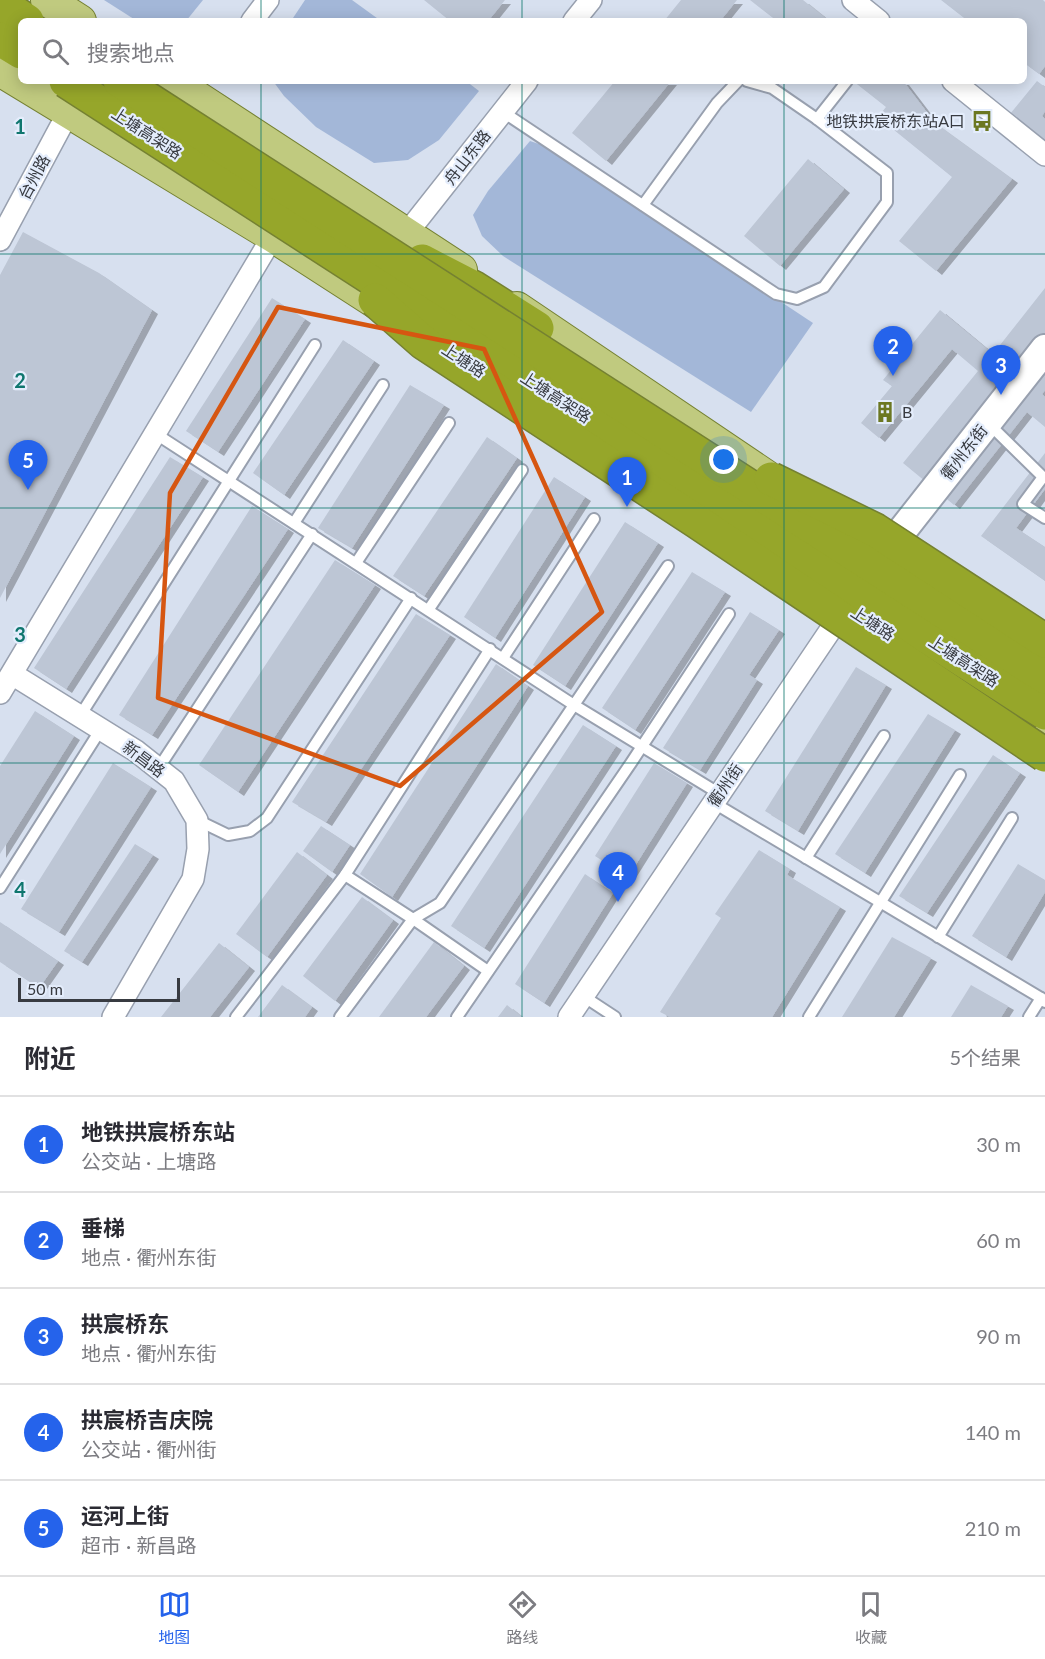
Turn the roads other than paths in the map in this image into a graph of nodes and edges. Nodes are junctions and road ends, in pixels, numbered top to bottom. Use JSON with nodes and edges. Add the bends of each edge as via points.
{"nodes":[{"id":1,"x":48,"y":0,"type":"edge"},
{"id":2,"x":268,"y":0,"type":"edge"},
{"id":3,"x":591,"y":0,"type":"edge"},
{"id":4,"x":853,"y":0,"type":"edge"},
{"id":5,"x":0,"y":3,"type":"edge"},
{"id":6,"x":22,"y":18,"type":"edge"},
{"id":7,"x":75,"y":18,"type":"edge"},
{"id":8,"x":254,"y":18,"type":"edge"},
{"id":9,"x":576,"y":18,"type":"edge"},
{"id":10,"x":875,"y":18,"type":"edge"},
{"id":11,"x":0,"y":39,"type":"edge"},
{"id":12,"x":18,"y":50,"type":"edge"},
{"id":13,"x":0,"y":70,"type":"edge"},
{"id":14,"x":18,"y":81,"type":"edge"},
{"id":15,"x":22,"y":84,"type":"edge"},
{"id":16,"x":71,"y":84,"type":"edge"},
{"id":17,"x":124,"y":84,"type":"edge"},
{"id":18,"x":525,"y":84,"type":"edge"},
{"id":19,"x":735,"y":84,"type":"edge"},
{"id":20,"x":758,"y":84,"type":"edge"},
{"id":21,"x":845,"y":84,"type":"edge"},
{"id":22,"x":957,"y":84,"type":"edge"},
{"id":23,"x":191,"y":86,"type":"edge"},
{"id":24,"x":503,"y":112,"type":"junction"},
{"id":25,"x":68,"y":113,"type":"junction"},
{"id":26,"x":817,"y":119,"type":"junction"},
{"id":27,"x":1045,"y":155,"type":"edge"},
{"id":28,"x":643,"y":205,"type":"junction"},
{"id":29,"x":292,"y":223,"type":"junction"},
{"id":30,"x":407,"y":233,"type":"junction"},
{"id":31,"x":0,"y":240,"type":"edge"},
{"id":32,"x":315,"y":345,"type":"dead end"},
{"id":33,"x":1045,"y":349,"type":"edge"},
{"id":34,"x":383,"y":385,"type":"dead end"},
{"id":35,"x":987,"y":422,"type":"junction"},
{"id":36,"x":449,"y":423,"type":"dead end"},
{"id":37,"x":156,"y":434,"type":"junction"},
{"id":38,"x":522,"y":470,"type":"dead end"},
{"id":39,"x":229,"y":481,"type":"junction"},
{"id":40,"x":594,"y":519,"type":"dead end"},
{"id":41,"x":1045,"y":519,"type":"edge"},
{"id":42,"x":294,"y":522,"type":"junction"},
{"id":43,"x":312,"y":534,"type":"junction"},
{"id":44,"x":883,"y":555,"type":"junction"},
{"id":45,"x":356,"y":563,"type":"junction"},
{"id":46,"x":668,"y":566,"type":"dead end"},
{"id":47,"x":411,"y":598,"type":"junction"},
{"id":48,"x":846,"y":606,"type":"junction"},
{"id":49,"x":429,"y":609,"type":"junction"},
{"id":50,"x":729,"y":614,"type":"dead end"},
{"id":51,"x":1045,"y":641,"type":"edge"},
{"id":52,"x":490,"y":649,"type":"junction"},
{"id":53,"x":503,"y":658,"type":"junction"},
{"id":54,"x":1045,"y":661,"type":"edge"},
{"id":55,"x":12,"y":674,"type":"junction"},
{"id":56,"x":1045,"y":676,"type":"edge"},
{"id":57,"x":0,"y":693,"type":"edge"},
{"id":58,"x":574,"y":705,"type":"junction"},
{"id":59,"x":1045,"y":713,"type":"edge"},
{"id":60,"x":80,"y":716,"type":"junction"},
{"id":61,"x":101,"y":729,"type":"junction"},
{"id":62,"x":1045,"y":735,"type":"edge"},
{"id":63,"x":884,"y":736,"type":"dead end"},
{"id":64,"x":642,"y":747,"type":"junction"},
{"id":65,"x":1045,"y":755,"type":"edge"},
{"id":66,"x":158,"y":769,"type":"junction"},
{"id":67,"x":960,"y":775,"type":"dead end"},
{"id":68,"x":717,"y":798,"type":"junction"},
{"id":69,"x":1012,"y":818,"type":"dead end"},
{"id":70,"x":197,"y":820,"type":"junction"},
{"id":71,"x":806,"y":858,"type":"junction"},
{"id":72,"x":345,"y":875,"type":"junction"},
{"id":73,"x":0,"y":888,"type":"edge"},
{"id":74,"x":881,"y":903,"type":"junction"},
{"id":75,"x":413,"y":918,"type":"junction"},
{"id":76,"x":938,"y":937,"type":"junction"},
{"id":77,"x":488,"y":971,"type":"junction"},
{"id":78,"x":583,"y":996,"type":"junction"},
{"id":79,"x":1043,"y":1000,"type":"edge"},
{"id":80,"x":112,"y":1017,"type":"edge"},
{"id":81,"x":236,"y":1017,"type":"edge"},
{"id":82,"x":340,"y":1017,"type":"edge"},
{"id":83,"x":457,"y":1017,"type":"edge"},
{"id":84,"x":570,"y":1017,"type":"edge"},
{"id":85,"x":615,"y":1017,"type":"edge"},
{"id":86,"x":809,"y":1017,"type":"edge"},
{"id":87,"x":1029,"y":1017,"type":"edge"}],
"edges":[{"from":1,"to":7,"type":"main road"},
{"from":2,"to":8,"type":"street"},
{"from":3,"to":9,"type":"street"},
{"from":4,"to":10,"type":"street"},
{"from":5,"to":6,"type":"highway"},
{"from":11,"to":12,"type":"highway"},
{"from":13,"to":14,"type":"main road","name":"上塘路"},
{"from":15,"to":25,"type":"main road","name":"上塘路"},
{"from":16,"to":29,"type":"highway","name":"上塘高架路","bridge":true},
{"from":17,"to":29,"type":"highway","name":"上塘高架路","bridge":true},
{"from":18,"to":24,"type":"street","name":"舟山东路"},
{"from":19,"to":28,"type":"lane"},
{"from":20,"to":26,"type":"lane","via":[[772,88]]},
{"from":21,"to":26,"type":"lane"},
{"from":22,"to":27,"type":"street"},
{"from":23,"to":30,"type":"main road"},
{"from":24,"to":28,"type":"lane"},
{"from":24,"to":30,"type":"street","name":"舟山东路"},
{"from":25,"to":29,"type":"main road","name":"上塘路"},
{"from":25,"to":31,"type":"street","name":"台州路"},
{"from":26,"to":28,"type":"lane","via":[[887,173],[888,202],[824,287],[797,299],[776,294]]},
{"from":29,"to":37,"type":"street"},
{"from":29,"to":48,"type":"main road","name":"上塘路"},
{"from":29,"to":51,"type":"highway","bridge":true,"via":[[474,288],[774,481],[875,530]]},
{"from":29,"to":56,"type":"highway","name":"上塘高架路","bridge":true},
{"from":29,"to":59,"type":"highway","name":"上塘高架路","bridge":true},
{"from":29,"to":65,"type":"highway","bridge":true,"via":[[424,343]]},
{"from":30,"to":44,"type":"main road"},
{"from":32,"to":39,"type":"lane"},
{"from":33,"to":35,"type":"street","name":"衢州东街"},
{"from":34,"to":42,"type":"lane"},
{"from":35,"to":41,"type":"lane","via":[[1043,477],[1023,504]]},
{"from":35,"to":44,"type":"street","name":"衢州东街"},
{"from":36,"to":45,"type":"lane"},
{"from":37,"to":39,"type":"lane"},
{"from":37,"to":55,"type":"street"},
{"from":38,"to":49,"type":"lane"},
{"from":39,"to":42,"type":"lane"},
{"from":39,"to":60,"type":"lane"},
{"from":40,"to":53,"type":"lane"},
{"from":42,"to":43,"type":"lane"},
{"from":43,"to":45,"type":"lane"},
{"from":43,"to":66,"type":"lane"},
{"from":44,"to":48,"type":"street","name":"衢州街"},
{"from":44,"to":54,"type":"main road"},
{"from":45,"to":47,"type":"lane"},
{"from":46,"to":58,"type":"lane"},
{"from":47,"to":49,"type":"lane"},
{"from":47,"to":70,"type":"lane","via":[[267,818],[250,831],[228,835]]},
{"from":48,"to":62,"type":"main road","name":"上塘路"},
{"from":48,"to":68,"type":"street","name":"衢州街"},
{"from":49,"to":52,"type":"lane"},
{"from":50,"to":64,"type":"lane"},
{"from":52,"to":53,"type":"lane"},
{"from":52,"to":72,"type":"lane"},
{"from":53,"to":58,"type":"lane"},
{"from":55,"to":57,"type":"street"},
{"from":55,"to":60,"type":"street","name":"新昌路"},
{"from":58,"to":64,"type":"lane"},
{"from":58,"to":75,"type":"lane","via":[[440,903]]},
{"from":60,"to":61,"type":"street","name":"新昌路"},
{"from":61,"to":66,"type":"street","name":"新昌路"},
{"from":61,"to":73,"type":"lane"},
{"from":63,"to":71,"type":"lane"},
{"from":64,"to":68,"type":"lane"},
{"from":64,"to":77,"type":"lane"},
{"from":66,"to":70,"type":"street","name":"新昌路","via":[[174,781]]},
{"from":67,"to":74,"type":"lane"},
{"from":68,"to":71,"type":"lane"},
{"from":68,"to":78,"type":"street","name":"衢州街"},
{"from":69,"to":76,"type":"lane"},
{"from":70,"to":80,"type":"street","name":"新昌路","via":[[198,849],[192,879]]},
{"from":71,"to":74,"type":"lane"},
{"from":72,"to":75,"type":"lane"},
{"from":72,"to":81,"type":"lane"},
{"from":74,"to":76,"type":"lane"},
{"from":74,"to":86,"type":"lane"},
{"from":75,"to":77,"type":"lane"},
{"from":75,"to":82,"type":"lane"},
{"from":76,"to":79,"type":"lane"},
{"from":77,"to":83,"type":"lane"},
{"from":78,"to":84,"type":"street","name":"衢州街"},
{"from":78,"to":85,"type":"lane"},
{"from":79,"to":87,"type":"lane"}]}
